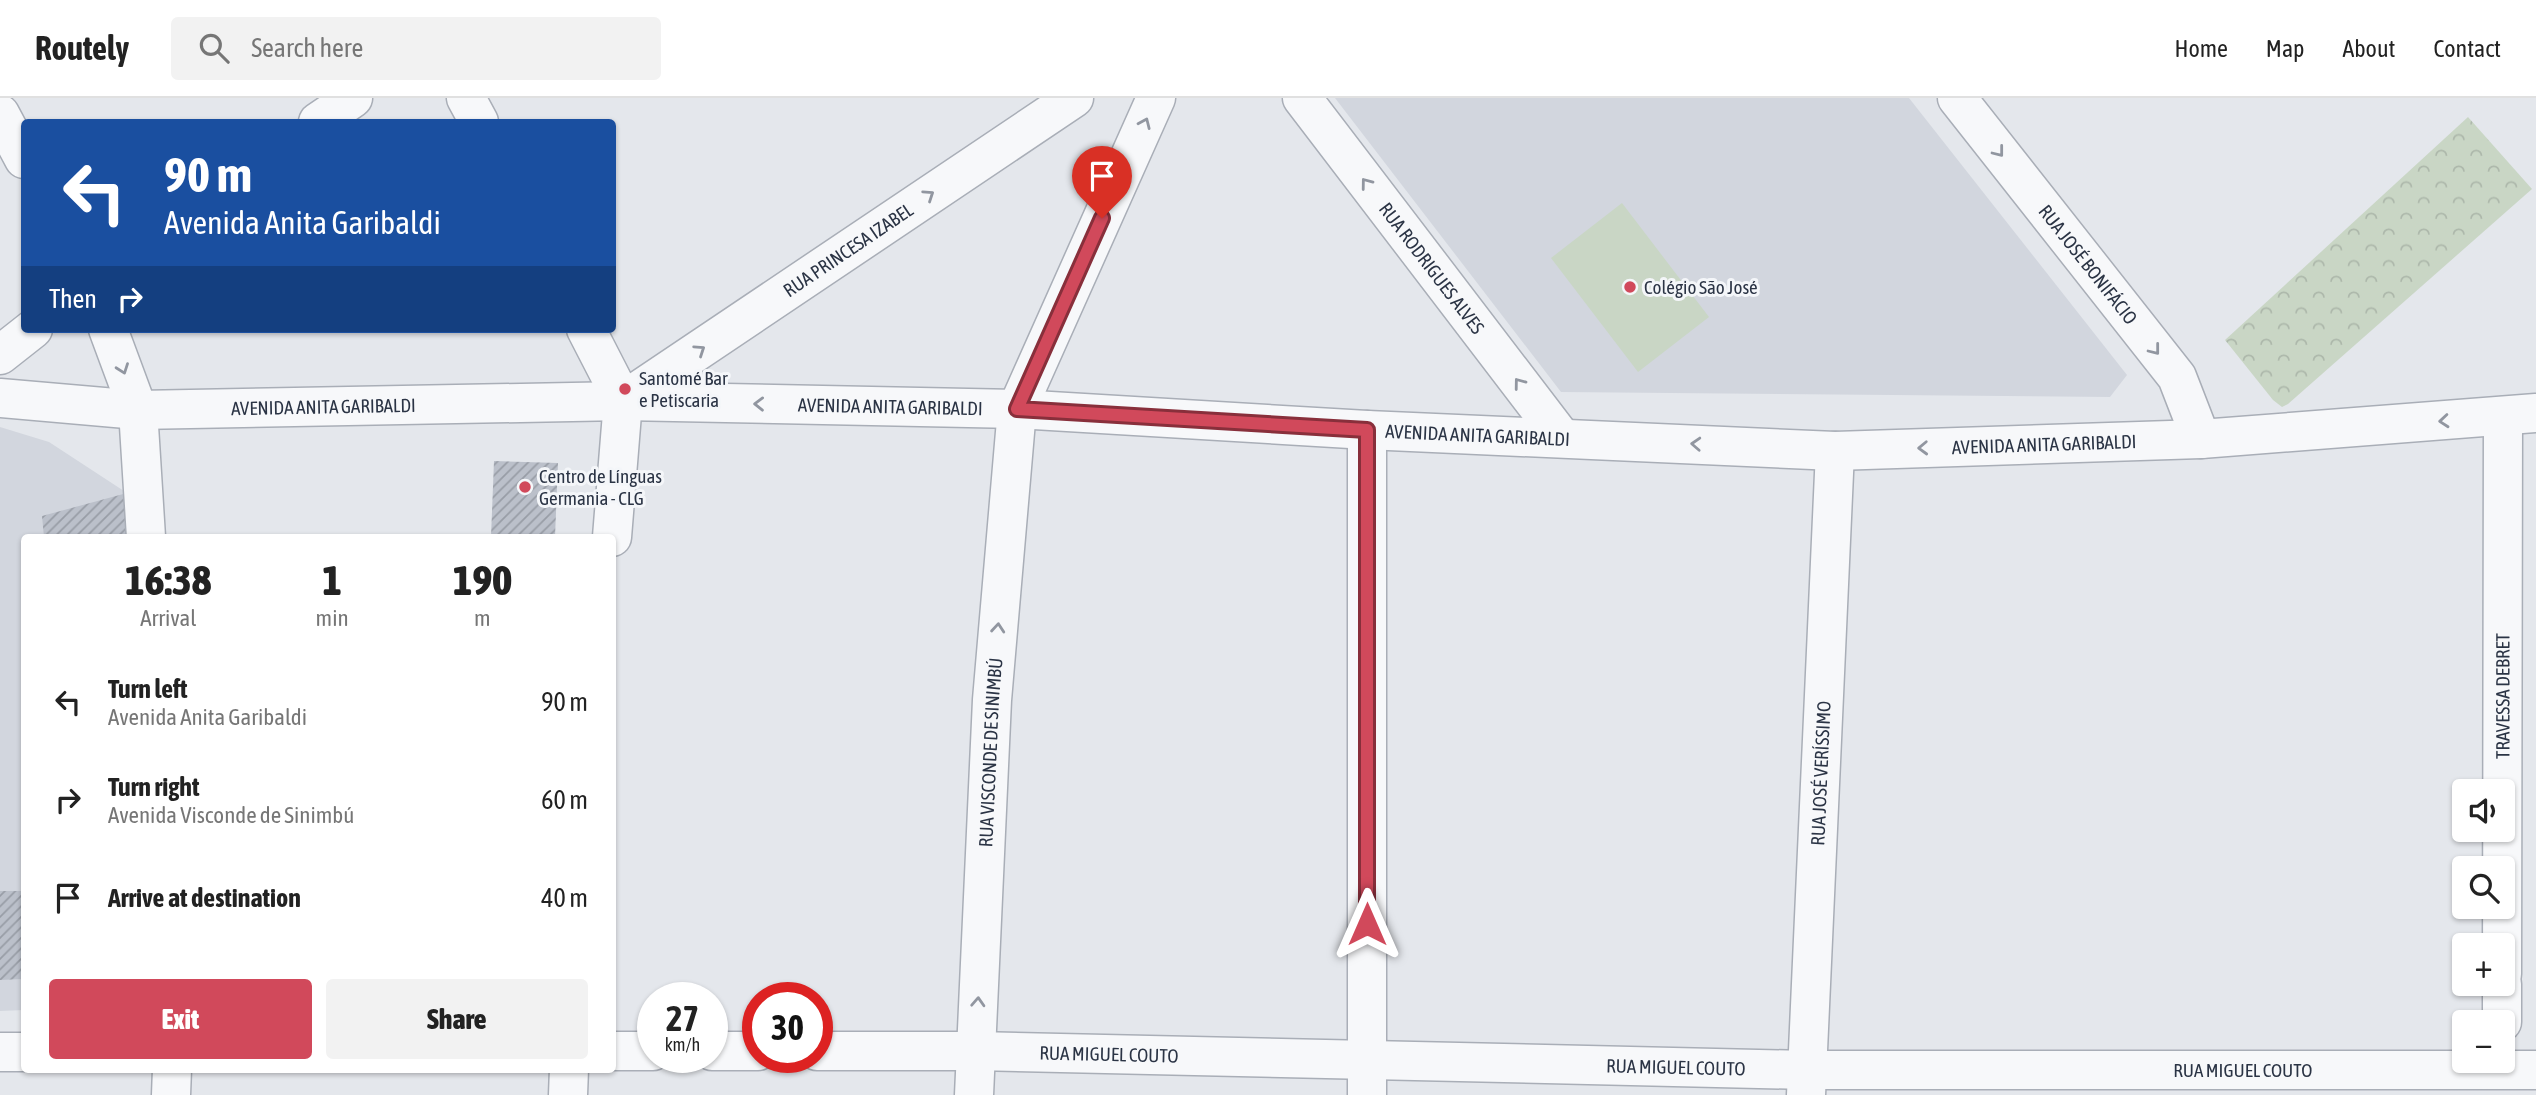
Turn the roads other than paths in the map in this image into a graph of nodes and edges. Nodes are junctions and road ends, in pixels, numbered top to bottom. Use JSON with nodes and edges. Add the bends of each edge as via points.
{"nodes":[{"id":1,"x":353,"y":98,"type":"edge"},
{"id":2,"x":466,"y":98,"type":"edge"},
{"id":3,"x":1074,"y":98,"type":"edge"},
{"id":4,"x":1156,"y":98,"type":"edge"},
{"id":5,"x":1302,"y":98,"type":"edge"},
{"id":6,"x":1957,"y":98,"type":"edge"},
{"id":7,"x":0,"y":114,"type":"edge"},
{"id":8,"x":322,"y":119,"type":"edge"},
{"id":9,"x":476,"y":119,"type":"edge"},
{"id":10,"x":21,"y":153,"type":"edge"},
{"id":11,"x":28,"y":333,"type":"edge"},
{"id":12,"x":109,"y":333,"type":"edge"},
{"id":13,"x":588,"y":333,"type":"edge"},
{"id":14,"x":0,"y":355,"type":"edge"},
{"id":15,"x":0,"y":398,"type":"edge"},
{"id":16,"x":623,"y":401,"type":"junction"},
{"id":17,"x":1017,"y":409,"type":"junction"},
{"id":18,"x":138,"y":410,"type":"junction"},
{"id":19,"x":2519,"y":415,"type":"edge"},
{"id":20,"x":1367,"y":430,"type":"junction"},
{"id":21,"x":1561,"y":437,"type":"junction"},
{"id":22,"x":2201,"y":439,"type":"junction"},
{"id":23,"x":1835,"y":451,"type":"junction"},
{"id":24,"x":146,"y":534,"type":"edge"},
{"id":25,"x":612,"y":534,"type":"edge"},
{"id":26,"x":2503,"y":933,"type":"edge"},
{"id":27,"x":616,"y":1051,"type":"edge"},
{"id":28,"x":637,"y":1051,"type":"edge"},
{"id":29,"x":833,"y":1051,"type":"edge"},
{"id":30,"x":975,"y":1051,"type":"junction"},
{"id":31,"x":0,"y":1052,"type":"edge"},
{"id":32,"x":21,"y":1052,"type":"edge"},
{"id":33,"x":172,"y":1073,"type":"edge"},
{"id":34,"x":569,"y":1073,"type":"edge"},
{"id":35,"x":2511,"y":1074,"type":"edge"},
{"id":36,"x":1367,"y":1078,"type":"edge"},
{"id":37,"x":1807,"y":1082,"type":"edge"},
{"id":38,"x":171,"y":1095,"type":"edge"},
{"id":39,"x":568,"y":1095,"type":"edge"},
{"id":40,"x":974,"y":1095,"type":"edge"}],
"edges":[{"from":1,"to":8,"type":"street"},
{"from":2,"to":9,"type":"street"},
{"from":16,"to":3,"type":"street","name":"RUA PRINCESA IZABEL","one_way":true},
{"from":17,"to":4,"type":"street","name":"RUA VISCONDE DE SINIMBÚ","one_way":true},
{"from":21,"to":5,"type":"street","name":"RUA RODRIGUES ALVES","one_way":true},
{"from":6,"to":22,"type":"street","name":"RUA JOSÉ BONIFÁCIO","one_way":true,"via":[[2177,377]]},
{"from":7,"to":10,"type":"street"},
{"from":11,"to":14,"type":"street"},
{"from":12,"to":18,"type":"street","one_way":true},
{"from":13,"to":16,"type":"street"},
{"from":15,"to":18,"type":"street","name":"AVENIDA ANITA GARIBALDI"},
{"from":17,"to":16,"type":"street","name":"AVENIDA ANITA GARIBALDI","one_way":true},
{"from":16,"to":18,"type":"street","name":"AVENIDA ANITA GARIBALDI"},
{"from":16,"to":25,"type":"street"},
{"from":17,"to":20,"type":"street","name":"AVENIDA ANITA GARIBALDI"},
{"from":30,"to":17,"type":"street","name":"RUA VISCONDE DE SINIMBÚ","one_way":true,"via":[[992,700]]},
{"from":18,"to":24,"type":"street"},
{"from":19,"to":22,"type":"street","name":"AVENIDA ANITA GARIBALDI","one_way":true},
{"from":19,"to":26,"type":"street","name":"TRAVESSA DEBRET"},
{"from":20,"to":21,"type":"street","name":"AVENIDA ANITA GARIBALDI"},
{"from":20,"to":36,"type":"street"},
{"from":23,"to":21,"type":"street","name":"AVENIDA ANITA GARIBALDI","one_way":true},
{"from":22,"to":23,"type":"street","name":"AVENIDA ANITA GARIBALDI","one_way":true},
{"from":23,"to":37,"type":"street","name":"RUA JOSÉ VERÍSSIMO"},
{"from":27,"to":28,"type":"street"},
{"from":29,"to":30,"type":"street","name":"RUA MIGUEL COUTO"},
{"from":30,"to":36,"type":"street","name":"RUA MIGUEL COUTO"},
{"from":30,"to":40,"type":"street","name":"RUA VISCONDE DE SINIMBÚ"},
{"from":31,"to":32,"type":"street"},
{"from":33,"to":38,"type":"street"},
{"from":34,"to":39,"type":"street"},
{"from":35,"to":37,"type":"street","name":"RUA MIGUEL COUTO"},
{"from":36,"to":37,"type":"street","name":"RUA MIGUEL COUTO"}]}
